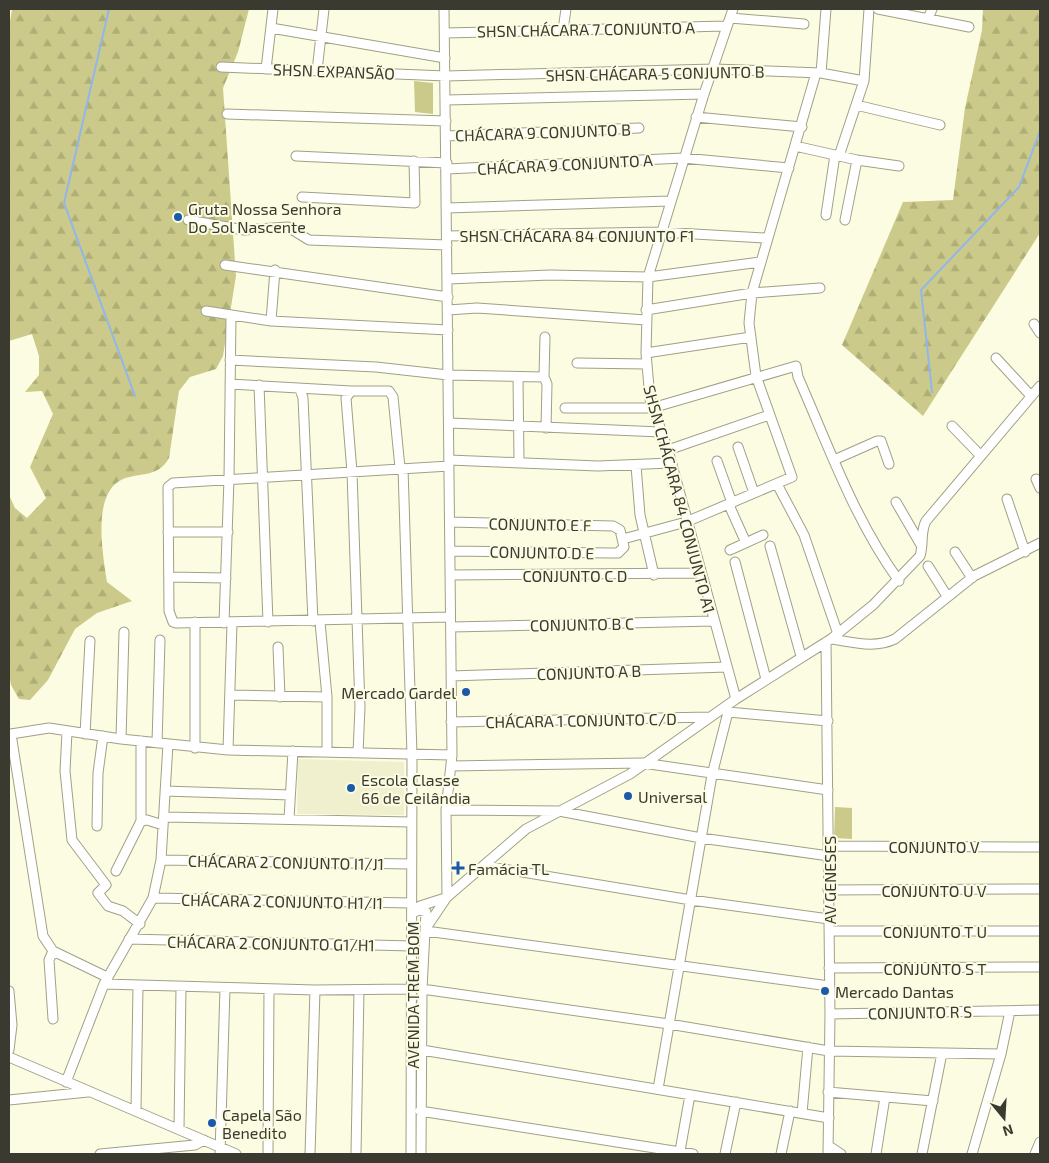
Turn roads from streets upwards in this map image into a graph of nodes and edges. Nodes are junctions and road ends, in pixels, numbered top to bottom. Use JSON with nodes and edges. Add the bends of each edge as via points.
{"nodes":[{"id":1,"x":273,"y":9,"type":"edge"},
{"id":2,"x":324,"y":9,"type":"edge"},
{"id":3,"x":444,"y":9,"type":"edge"},
{"id":4,"x":566,"y":9,"type":"edge"},
{"id":5,"x":826,"y":9,"type":"edge"},
{"id":6,"x":869,"y":9,"type":"edge"},
{"id":7,"x":878,"y":9,"type":"edge"},
{"id":8,"x":932,"y":9,"type":"edge"},
{"id":9,"x":730,"y":18,"type":"edge"},
{"id":10,"x":928,"y":19,"type":"junction"},
{"id":11,"x":804,"y":24,"type":"dead end"},
{"id":12,"x":968,"y":27,"type":"dead end"},
{"id":13,"x":271,"y":28,"type":"junction"},
{"id":14,"x":563,"y":30,"type":"junction"},
{"id":15,"x":445,"y":33,"type":"junction"},
{"id":16,"x":320,"y":36,"type":"junction"},
{"id":17,"x":446,"y":58,"type":"junction"},
{"id":18,"x":221,"y":67,"type":"dead end"},
{"id":19,"x":266,"y":68,"type":"junction"},
{"id":20,"x":714,"y":69,"type":"junction"},
{"id":21,"x":317,"y":71,"type":"junction"},
{"id":22,"x":818,"y":73,"type":"junction"},
{"id":23,"x":446,"y":76,"type":"junction"},
{"id":24,"x":864,"y":81,"type":"junction"},
{"id":25,"x":704,"y":94,"type":"junction"},
{"id":26,"x":446,"y":100,"type":"junction"},
{"id":27,"x":856,"y":105,"type":"junction"},
{"id":28,"x":226,"y":114,"type":"dead end"},
{"id":29,"x":696,"y":117,"type":"junction"},
{"id":30,"x":446,"y":122,"type":"junction"},
{"id":31,"x":940,"y":125,"type":"dead end"},
{"id":32,"x":802,"y":127,"type":"junction"},
{"id":33,"x":639,"y":128,"type":"dead end"},
{"id":34,"x":446,"y":136,"type":"junction"},
{"id":35,"x":794,"y":146,"type":"junction"},
{"id":36,"x":296,"y":156,"type":"dead end"},
{"id":37,"x":837,"y":156,"type":"junction"},
{"id":38,"x":684,"y":158,"type":"junction"},
{"id":39,"x":857,"y":160,"type":"junction"},
{"id":40,"x":414,"y":161,"type":"junction"},
{"id":41,"x":447,"y":166,"type":"junction"},
{"id":42,"x":899,"y":166,"type":"dead end"},
{"id":43,"x":789,"y":168,"type":"junction"},
{"id":44,"x":302,"y":197,"type":"dead end"},
{"id":45,"x":670,"y":201,"type":"junction"},
{"id":46,"x":447,"y":208,"type":"junction"},
{"id":47,"x":826,"y":215,"type":"dead end"},
{"id":48,"x":188,"y":220,"type":"dead end"},
{"id":49,"x":846,"y":220,"type":"dead end"},
{"id":50,"x":660,"y":232,"type":"junction"},
{"id":51,"x":766,"y":238,"type":"junction"},
{"id":52,"x":447,"y":240,"type":"junction"},
{"id":53,"x":760,"y":262,"type":"junction"},
{"id":54,"x":225,"y":265,"type":"dead end"},
{"id":55,"x":275,"y":270,"type":"junction"},
{"id":56,"x":648,"y":277,"type":"junction"},
{"id":57,"x":448,"y":279,"type":"junction"},
{"id":58,"x":820,"y":288,"type":"dead end"},
{"id":59,"x":752,"y":293,"type":"junction"},
{"id":60,"x":448,"y":297,"type":"junction"},
{"id":61,"x":448,"y":310,"type":"junction"},
{"id":62,"x":646,"y":310,"type":"junction"},
{"id":63,"x":206,"y":311,"type":"dead end"},
{"id":64,"x":231,"y":316,"type":"junction"},
{"id":65,"x":646,"y":320,"type":"junction"},
{"id":66,"x":271,"y":321,"type":"junction"},
{"id":67,"x":1034,"y":324,"type":"dead end"},
{"id":68,"x":448,"y":330,"type":"junction"},
{"id":69,"x":1040,"y":333,"type":"edge"},
{"id":70,"x":545,"y":337,"type":"dead end"},
{"id":71,"x":751,"y":337,"type":"junction"},
{"id":72,"x":646,"y":354,"type":"junction"},
{"id":73,"x":996,"y":358,"type":"dead end"},
{"id":74,"x":230,"y":360,"type":"junction"},
{"id":75,"x":577,"y":363,"type":"dead end"},
{"id":76,"x":647,"y":364,"type":"junction"},
{"id":77,"x":448,"y":374,"type":"junction"},
{"id":78,"x":756,"y":376,"type":"junction"},
{"id":79,"x":518,"y":377,"type":"junction"},
{"id":80,"x":544,"y":378,"type":"junction"},
{"id":81,"x":230,"y":384,"type":"junction"},
{"id":82,"x":259,"y":385,"type":"junction"},
{"id":83,"x":1040,"y":386,"type":"edge"},
{"id":84,"x":300,"y":389,"type":"junction"},
{"id":85,"x":351,"y":391,"type":"junction"},
{"id":86,"x":1031,"y":396,"type":"junction"},
{"id":87,"x":565,"y":408,"type":"dead end"},
{"id":88,"x":652,"y":408,"type":"junction"},
{"id":89,"x":769,"y":415,"type":"junction"},
{"id":90,"x":449,"y":423,"type":"junction"},
{"id":91,"x":952,"y":426,"type":"dead end"},
{"id":92,"x":518,"y":427,"type":"junction"},
{"id":93,"x":546,"y":428,"type":"junction"},
{"id":94,"x":661,"y":432,"type":"junction"},
{"id":95,"x":738,"y":447,"type":"dead end"},
{"id":96,"x":668,"y":450,"type":"junction"},
{"id":97,"x":980,"y":455,"type":"junction"},
{"id":98,"x":834,"y":460,"type":"junction"},
{"id":99,"x":717,"y":461,"type":"dead end"},
{"id":100,"x":519,"y":462,"type":"junction"},
{"id":101,"x":449,"y":463,"type":"junction"},
{"id":102,"x":671,"y":463,"type":"junction"},
{"id":103,"x":889,"y":464,"type":"dead end"},
{"id":104,"x":636,"y":466,"type":"junction"},
{"id":105,"x":401,"y":468,"type":"junction"},
{"id":106,"x":352,"y":472,"type":"junction"},
{"id":107,"x":307,"y":475,"type":"junction"},
{"id":108,"x":263,"y":477,"type":"junction"},
{"id":109,"x":229,"y":480,"type":"junction"},
{"id":110,"x":777,"y":484,"type":"junction"},
{"id":111,"x":754,"y":493,"type":"junction"},
{"id":112,"x":1007,"y":499,"type":"dead end"},
{"id":113,"x":896,"y":502,"type":"dead end"},
{"id":114,"x":730,"y":504,"type":"junction"},
{"id":115,"x":450,"y":522,"type":"junction"},
{"id":116,"x":686,"y":522,"type":"junction"},
{"id":117,"x":168,"y":532,"type":"junction"},
{"id":118,"x":228,"y":532,"type":"junction"},
{"id":119,"x":645,"y":534,"type":"junction"},
{"id":120,"x":763,"y":535,"type":"dead end"},
{"id":121,"x":624,"y":539,"type":"junction"},
{"id":122,"x":746,"y":543,"type":"junction"},
{"id":123,"x":1040,"y":543,"type":"edge"},
{"id":124,"x":770,"y":546,"type":"dead end"},
{"id":125,"x":922,"y":547,"type":"junction"},
{"id":126,"x":730,"y":550,"type":"dead end"},
{"id":127,"x":450,"y":551,"type":"junction"},
{"id":128,"x":955,"y":552,"type":"dead end"},
{"id":129,"x":1025,"y":552,"type":"junction"},
{"id":130,"x":735,"y":562,"type":"dead end"},
{"id":131,"x":928,"y":566,"type":"dead end"},
{"id":132,"x":701,"y":573,"type":"junction"},
{"id":133,"x":450,"y":575,"type":"junction"},
{"id":134,"x":654,"y":575,"type":"junction"},
{"id":135,"x":169,"y":578,"type":"junction"},
{"id":136,"x":226,"y":578,"type":"junction"},
{"id":137,"x":972,"y":578,"type":"junction"},
{"id":138,"x":899,"y":580,"type":"junction"},
{"id":139,"x":947,"y":596,"type":"junction"},
{"id":140,"x":409,"y":617,"type":"junction"},
{"id":141,"x":450,"y":617,"type":"junction"},
{"id":142,"x":355,"y":620,"type":"junction"},
{"id":143,"x":316,"y":621,"type":"junction"},
{"id":144,"x":713,"y":621,"type":"junction"},
{"id":145,"x":195,"y":622,"type":"junction"},
{"id":146,"x":268,"y":622,"type":"junction"},
{"id":147,"x":228,"y":623,"type":"junction"},
{"id":148,"x":450,"y":627,"type":"junction"},
{"id":149,"x":124,"y":632,"type":"dead end"},
{"id":150,"x":832,"y":638,"type":"junction"},
{"id":151,"x":160,"y":640,"type":"dead end"},
{"id":152,"x":90,"y":641,"type":"dead end"},
{"id":153,"x":278,"y":647,"type":"dead end"},
{"id":154,"x":801,"y":656,"type":"junction"},
{"id":155,"x":726,"y":667,"type":"junction"},
{"id":156,"x":451,"y":676,"type":"junction"},
{"id":157,"x":766,"y":679,"type":"junction"},
{"id":158,"x":231,"y":695,"type":"junction"},
{"id":159,"x":280,"y":697,"type":"junction"},
{"id":160,"x":327,"y":697,"type":"junction"},
{"id":161,"x":736,"y":699,"type":"junction"},
{"id":162,"x":726,"y":709,"type":"junction"},
{"id":163,"x":710,"y":717,"type":"junction"},
{"id":164,"x":828,"y":721,"type":"junction"},
{"id":165,"x":451,"y":722,"type":"junction"},
{"id":166,"x":67,"y":732,"type":"junction"},
{"id":167,"x":10,"y":734,"type":"edge"},
{"id":168,"x":85,"y":734,"type":"junction"},
{"id":169,"x":102,"y":736,"type":"junction"},
{"id":170,"x":121,"y":739,"type":"junction"},
{"id":171,"x":141,"y":742,"type":"junction"},
{"id":172,"x":157,"y":743,"type":"junction"},
{"id":173,"x":168,"y":744,"type":"junction"},
{"id":174,"x":195,"y":748,"type":"junction"},
{"id":175,"x":228,"y":750,"type":"junction"},
{"id":176,"x":293,"y":751,"type":"junction"},
{"id":177,"x":327,"y":751,"type":"junction"},
{"id":178,"x":358,"y":753,"type":"junction"},
{"id":179,"x":412,"y":755,"type":"junction"},
{"id":180,"x":452,"y":755,"type":"junction"},
{"id":181,"x":643,"y":763,"type":"junction"},
{"id":182,"x":451,"y":766,"type":"junction"},
{"id":183,"x":712,"y":774,"type":"junction"},
{"id":184,"x":828,"y":790,"type":"junction"},
{"id":185,"x":166,"y":791,"type":"junction"},
{"id":186,"x":290,"y":795,"type":"junction"},
{"id":187,"x":446,"y":810,"type":"junction"},
{"id":188,"x":559,"y":811,"type":"junction"},
{"id":189,"x":289,"y":819,"type":"junction"},
{"id":190,"x":141,"y":821,"type":"junction"},
{"id":191,"x":164,"y":821,"type":"junction"},
{"id":192,"x":410,"y":822,"type":"junction"},
{"id":193,"x":97,"y":826,"type":"dead end"},
{"id":194,"x":701,"y":838,"type":"junction"},
{"id":195,"x":828,"y":846,"type":"junction"},
{"id":196,"x":1040,"y":846,"type":"edge"},
{"id":197,"x":829,"y":856,"type":"junction"},
{"id":198,"x":161,"y":860,"type":"junction"},
{"id":199,"x":411,"y":864,"type":"junction"},
{"id":200,"x":485,"y":866,"type":"junction"},
{"id":201,"x":116,"y":871,"type":"dead end"},
{"id":202,"x":1040,"y":889,"type":"edge"},
{"id":203,"x":828,"y":890,"type":"junction"},
{"id":204,"x":447,"y":897,"type":"junction"},
{"id":205,"x":153,"y":898,"type":"junction"},
{"id":206,"x":690,"y":900,"type":"junction"},
{"id":207,"x":413,"y":909,"type":"junction"},
{"id":208,"x":829,"y":919,"type":"junction"},
{"id":209,"x":140,"y":924,"type":"junction"},
{"id":210,"x":426,"y":929,"type":"junction"},
{"id":211,"x":829,"y":931,"type":"junction"},
{"id":212,"x":1040,"y":931,"type":"edge"},
{"id":213,"x":129,"y":939,"type":"junction"},
{"id":214,"x":412,"y":946,"type":"junction"},
{"id":215,"x":53,"y":951,"type":"junction"},
{"id":216,"x":680,"y":964,"type":"junction"},
{"id":217,"x":829,"y":968,"type":"junction"},
{"id":218,"x":1040,"y":968,"type":"edge"},
{"id":219,"x":106,"y":980,"type":"junction"},
{"id":220,"x":138,"y":986,"type":"junction"},
{"id":221,"x":829,"y":986,"type":"junction"},
{"id":222,"x":181,"y":987,"type":"junction"},
{"id":223,"x":225,"y":988,"type":"junction"},
{"id":224,"x":269,"y":989,"type":"junction"},
{"id":225,"x":412,"y":989,"type":"junction"},
{"id":226,"x":422,"y":989,"type":"junction"},
{"id":227,"x":316,"y":990,"type":"junction"},
{"id":228,"x":359,"y":990,"type":"junction"},
{"id":229,"x":9,"y":991,"type":"edge"},
{"id":230,"x":1040,"y":1010,"type":"edge"},
{"id":231,"x":1010,"y":1011,"type":"junction"},
{"id":232,"x":830,"y":1014,"type":"junction"},
{"id":233,"x":53,"y":1019,"type":"dead end"},
{"id":234,"x":669,"y":1024,"type":"junction"},
{"id":235,"x":808,"y":1047,"type":"junction"},
{"id":236,"x":9,"y":1050,"type":"edge"},
{"id":237,"x":422,"y":1050,"type":"junction"},
{"id":238,"x":829,"y":1051,"type":"junction"},
{"id":239,"x":942,"y":1053,"type":"junction"},
{"id":240,"x":1001,"y":1054,"type":"junction"},
{"id":241,"x":9,"y":1057,"type":"edge"},
{"id":242,"x":66,"y":1082,"type":"junction"},
{"id":243,"x":658,"y":1089,"type":"junction"},
{"id":244,"x":88,"y":1092,"type":"junction"},
{"id":245,"x":828,"y":1092,"type":"junction"},
{"id":246,"x":690,"y":1095,"type":"junction"},
{"id":247,"x":885,"y":1096,"type":"junction"},
{"id":248,"x":9,"y":1100,"type":"edge"},
{"id":249,"x":736,"y":1102,"type":"junction"},
{"id":250,"x":933,"y":1102,"type":"junction"},
{"id":251,"x":136,"y":1110,"type":"junction"},
{"id":252,"x":420,"y":1111,"type":"junction"},
{"id":253,"x":790,"y":1111,"type":"junction"},
{"id":254,"x":802,"y":1113,"type":"junction"},
{"id":255,"x":829,"y":1118,"type":"junction"},
{"id":256,"x":179,"y":1129,"type":"junction"},
{"id":257,"x":204,"y":1140,"type":"junction"},
{"id":258,"x":1040,"y":1142,"type":"edge"},
{"id":259,"x":220,"y":1150,"type":"edge"},
{"id":260,"x":680,"y":1150,"type":"junction"},
{"id":261,"x":829,"y":1150,"type":"edge"},
{"id":262,"x":157,"y":1151,"type":"edge"},
{"id":263,"x":100,"y":1154,"type":"edge"},
{"id":264,"x":236,"y":1154,"type":"edge"},
{"id":265,"x":268,"y":1154,"type":"edge"},
{"id":266,"x":310,"y":1154,"type":"edge"},
{"id":267,"x":356,"y":1154,"type":"edge"},
{"id":268,"x":411,"y":1154,"type":"edge"},
{"id":269,"x":421,"y":1154,"type":"edge"},
{"id":270,"x":694,"y":1154,"type":"edge"},
{"id":271,"x":725,"y":1154,"type":"edge"},
{"id":272,"x":781,"y":1154,"type":"edge"},
{"id":273,"x":841,"y":1154,"type":"edge"},
{"id":274,"x":876,"y":1154,"type":"edge"},
{"id":275,"x":922,"y":1154,"type":"edge"},
{"id":276,"x":972,"y":1154,"type":"edge"},
{"id":277,"x":1036,"y":1154,"type":"edge"}],
"edges":[{"from":1,"to":13,"type":"street"},
{"from":2,"to":16,"type":"street"},
{"from":3,"to":15,"type":"street"},
{"from":4,"to":14,"type":"street"},
{"from":5,"to":22,"type":"street"},
{"from":6,"to":24,"type":"street"},
{"from":7,"to":10,"type":"street"},
{"from":8,"to":10,"type":"street"},
{"from":9,"to":11,"type":"street","name":"SHSN CHÁCARA 7 CONJUNTO A"},
{"from":9,"to":14,"type":"street","name":"SHSN CHÁCARA 7 CONJUNTO A"},
{"from":9,"to":20,"type":"street","name":"SHSN CHÁCARA 84 CONJUNTO A1"},
{"from":10,"to":12,"type":"street"},
{"from":13,"to":16,"type":"street"},
{"from":13,"to":19,"type":"street"},
{"from":14,"to":15,"type":"street","name":"SHSN CHÁCARA 7 CONJUNTO A"},
{"from":15,"to":17,"type":"street"},
{"from":16,"to":17,"type":"street"},
{"from":16,"to":21,"type":"street"},
{"from":17,"to":23,"type":"street"},
{"from":18,"to":19,"type":"street","name":"SHSN EXPANSÃO"},
{"from":19,"to":21,"type":"street","name":"SHSN EXPANSÃO"},
{"from":20,"to":22,"type":"street","name":"SHSN CHÁCARA 5 CONJUNTO B"},
{"from":20,"to":23,"type":"street","name":"SHSN CHÁCARA 5 CONJUNTO B"},
{"from":20,"to":25,"type":"street","name":"SHSN CHÁCARA 84 CONJUNTO A1"},
{"from":21,"to":23,"type":"street","name":"SHSN EXPANSÃO"},
{"from":22,"to":24,"type":"street","name":"SHSN CHÁCARA 5 CONJUNTO B"},
{"from":22,"to":32,"type":"street"},
{"from":23,"to":26,"type":"street"},
{"from":24,"to":27,"type":"street"},
{"from":25,"to":26,"type":"street"},
{"from":25,"to":29,"type":"street","name":"SHSN CHÁCARA 84 CONJUNTO A1"},
{"from":26,"to":30,"type":"street"},
{"from":27,"to":31,"type":"street"},
{"from":27,"to":37,"type":"street"},
{"from":28,"to":30,"type":"street"},
{"from":29,"to":32,"type":"street"},
{"from":29,"to":38,"type":"street","name":"SHSN CHÁCARA 84 CONJUNTO A1"},
{"from":30,"to":34,"type":"street"},
{"from":32,"to":35,"type":"street"},
{"from":33,"to":34,"type":"street","name":"CHÁCARA 9 CONJUNTO B"},
{"from":34,"to":41,"type":"street"},
{"from":35,"to":37,"type":"street"},
{"from":35,"to":43,"type":"street"},
{"from":36,"to":40,"type":"street","name":"CHÁCARA 9 CONJUNTO A"},
{"from":37,"to":39,"type":"street"},
{"from":37,"to":47,"type":"street"},
{"from":38,"to":41,"type":"street","name":"CHÁCARA 9 CONJUNTO A"},
{"from":38,"to":43,"type":"street","name":"CHÁCARA 9 CONJUNTO A"},
{"from":38,"to":45,"type":"street","name":"SHSN CHÁCARA 84 CONJUNTO A1"},
{"from":39,"to":42,"type":"street"},
{"from":39,"to":49,"type":"street"},
{"from":40,"to":41,"type":"street","name":"CHÁCARA 9 CONJUNTO A"},
{"from":40,"to":44,"type":"street","via":[[414,202]]},
{"from":41,"to":46,"type":"street"},
{"from":43,"to":51,"type":"street"},
{"from":45,"to":46,"type":"street"},
{"from":45,"to":50,"type":"street","name":"SHSN CHÁCARA 84 CONJUNTO A1"},
{"from":46,"to":52,"type":"street"},
{"from":48,"to":52,"type":"street","name":"SHSN CHÁCARA 84 CONJUNTO F1","via":[[244,230],[288,227],[309,240]]},
{"from":50,"to":51,"type":"street","name":"SHSN CHÁCARA 84 CONJUNTO F1"},
{"from":50,"to":52,"type":"street","name":"SHSN CHÁCARA 84 CONJUNTO F1"},
{"from":50,"to":56,"type":"street","name":"SHSN CHÁCARA 84 CONJUNTO A1"},
{"from":51,"to":53,"type":"street"},
{"from":52,"to":57,"type":"street"},
{"from":53,"to":56,"type":"street"},
{"from":53,"to":59,"type":"street"},
{"from":54,"to":55,"type":"street"},
{"from":55,"to":60,"type":"street"},
{"from":55,"to":66,"type":"street"},
{"from":56,"to":57,"type":"street","via":[[550,274]]},
{"from":56,"to":62,"type":"street","name":"SHSN CHÁCARA 84 CONJUNTO A1"},
{"from":57,"to":60,"type":"street"},
{"from":58,"to":59,"type":"street"},
{"from":59,"to":62,"type":"street"},
{"from":59,"to":71,"type":"street"},
{"from":60,"to":61,"type":"street"},
{"from":61,"to":65,"type":"street","via":[[477,308]]},
{"from":61,"to":68,"type":"street"},
{"from":62,"to":65,"type":"street","name":"SHSN CHÁCARA 84 CONJUNTO A1"},
{"from":63,"to":64,"type":"street"},
{"from":64,"to":66,"type":"street"},
{"from":64,"to":74,"type":"street"},
{"from":65,"to":72,"type":"street","name":"SHSN CHÁCARA 84 CONJUNTO A1"},
{"from":66,"to":68,"type":"street"},
{"from":67,"to":69,"type":"street"},
{"from":68,"to":77,"type":"street"},
{"from":70,"to":80,"type":"street"},
{"from":71,"to":72,"type":"street"},
{"from":71,"to":78,"type":"street"},
{"from":72,"to":76,"type":"street","name":"SHSN CHÁCARA 84 CONJUNTO A1"},
{"from":73,"to":86,"type":"street"},
{"from":74,"to":77,"type":"street"},
{"from":74,"to":81,"type":"street"},
{"from":75,"to":76,"type":"street"},
{"from":76,"to":88,"type":"street","name":"SHSN CHÁCARA 84 CONJUNTO A1"},
{"from":77,"to":79,"type":"street"},
{"from":77,"to":90,"type":"street"},
{"from":78,"to":88,"type":"street"},
{"from":78,"to":89,"type":"street"},
{"from":78,"to":98,"type":"street","via":[[796,366]]},
{"from":79,"to":80,"type":"street"},
{"from":79,"to":92,"type":"street"},
{"from":80,"to":93,"type":"street","via":[[547,384]]},
{"from":81,"to":82,"type":"street"},
{"from":81,"to":109,"type":"street"},
{"from":82,"to":84,"type":"street"},
{"from":82,"to":108,"type":"street"},
{"from":83,"to":86,"type":"street"},
{"from":84,"to":85,"type":"street"},
{"from":84,"to":107,"type":"street"},
{"from":85,"to":105,"type":"street","via":[[391,392]]},
{"from":85,"to":106,"type":"street","via":[[346,398]]},
{"from":86,"to":97,"type":"street"},
{"from":87,"to":88,"type":"street"},
{"from":88,"to":94,"type":"street","name":"SHSN CHÁCARA 84 CONJUNTO A1"},
{"from":89,"to":96,"type":"street"},
{"from":89,"to":110,"type":"street","via":[[792,477]]},
{"from":90,"to":92,"type":"street"},
{"from":90,"to":101,"type":"street"},
{"from":91,"to":97,"type":"street"},
{"from":92,"to":93,"type":"street"},
{"from":92,"to":100,"type":"street"},
{"from":93,"to":94,"type":"street"},
{"from":94,"to":96,"type":"street","name":"SHSN CHÁCARA 84 CONJUNTO A1"},
{"from":95,"to":111,"type":"street"},
{"from":96,"to":102,"type":"street","name":"SHSN CHÁCARA 84 CONJUNTO A1"},
{"from":97,"to":125,"type":"street","via":[[926,520],[921,530]]},
{"from":98,"to":103,"type":"street","via":[[882,441]]},
{"from":98,"to":138,"type":"street","via":[[859,516]]},
{"from":99,"to":114,"type":"street"},
{"from":100,"to":101,"type":"street"},
{"from":100,"to":104,"type":"street"},
{"from":101,"to":105,"type":"street"},
{"from":101,"to":115,"type":"street"},
{"from":102,"to":104,"type":"street"},
{"from":102,"to":116,"type":"street","name":"SHSN CHÁCARA 84 CONJUNTO A1"},
{"from":104,"to":119,"type":"street"},
{"from":105,"to":106,"type":"street"},
{"from":105,"to":140,"type":"street"},
{"from":106,"to":107,"type":"street"},
{"from":106,"to":142,"type":"street"},
{"from":107,"to":108,"type":"street"},
{"from":107,"to":143,"type":"street"},
{"from":108,"to":109,"type":"street"},
{"from":108,"to":146,"type":"street"},
{"from":109,"to":117,"type":"street","via":[[173,483],[168,487]]},
{"from":109,"to":118,"type":"street"},
{"from":110,"to":111,"type":"street"},
{"from":110,"to":150,"type":"street","name":"AV GENESES","via":[[804,535]]},
{"from":111,"to":114,"type":"street"},
{"from":112,"to":129,"type":"street"},
{"from":113,"to":125,"type":"street"},
{"from":114,"to":116,"type":"street"},
{"from":114,"to":122,"type":"street"},
{"from":115,"to":121,"type":"street","name":"CONJUNTO E F","via":[[613,526],[620,530]]},
{"from":115,"to":127,"type":"street"},
{"from":116,"to":119,"type":"street"},
{"from":116,"to":132,"type":"street","name":"SHSN CHÁCARA 84 CONJUNTO A1"},
{"from":117,"to":118,"type":"street"},
{"from":117,"to":135,"type":"street"},
{"from":118,"to":136,"type":"street"},
{"from":119,"to":121,"type":"street"},
{"from":119,"to":134,"type":"street"},
{"from":120,"to":122,"type":"street"},
{"from":121,"to":127,"type":"street","name":"CONJUNTO D E","via":[[624,547],[618,553]]},
{"from":122,"to":126,"type":"street"},
{"from":123,"to":129,"type":"street"},
{"from":124,"to":154,"type":"street"},
{"from":125,"to":138,"type":"street","via":[[920,556]]},
{"from":127,"to":133,"type":"street"},
{"from":128,"to":137,"type":"street"},
{"from":129,"to":137,"type":"street"},
{"from":130,"to":157,"type":"street"},
{"from":131,"to":139,"type":"street"},
{"from":132,"to":134,"type":"street","name":"CONJUNTO C D"},
{"from":132,"to":144,"type":"street","name":"SHSN CHÁCARA 84 CONJUNTO A1"},
{"from":133,"to":134,"type":"street","name":"CONJUNTO C D"},
{"from":133,"to":141,"type":"street"},
{"from":135,"to":136,"type":"street"},
{"from":135,"to":145,"type":"street","via":[[169,611],[173,622]]},
{"from":136,"to":147,"type":"street"},
{"from":137,"to":139,"type":"street"},
{"from":138,"to":150,"type":"street"},
{"from":139,"to":150,"type":"street","via":[[885,644],[871,645]]},
{"from":140,"to":141,"type":"street"},
{"from":140,"to":142,"type":"street"},
{"from":140,"to":179,"type":"street"},
{"from":141,"to":148,"type":"street"},
{"from":142,"to":143,"type":"street"},
{"from":142,"to":178,"type":"street","via":[[360,707]]},
{"from":143,"to":146,"type":"street"},
{"from":143,"to":160,"type":"street"},
{"from":144,"to":148,"type":"street","name":"CONJUNTO B C"},
{"from":144,"to":155,"type":"street","name":"SHSN CHÁCARA 84 CONJUNTO A1"},
{"from":145,"to":147,"type":"street"},
{"from":145,"to":174,"type":"street"},
{"from":146,"to":147,"type":"street"},
{"from":147,"to":158,"type":"street"},
{"from":148,"to":156,"type":"street"},
{"from":149,"to":170,"type":"street"},
{"from":150,"to":154,"type":"street"},
{"from":150,"to":164,"type":"street","name":"AV GENESES"},
{"from":151,"to":172,"type":"street"},
{"from":152,"to":168,"type":"street"},
{"from":153,"to":159,"type":"street"},
{"from":154,"to":157,"type":"street"},
{"from":155,"to":156,"type":"street","name":"CONJUNTO A B"},
{"from":155,"to":161,"type":"street","name":"SHSN CHÁCARA 84 CONJUNTO A1"},
{"from":156,"to":165,"type":"street"},
{"from":157,"to":161,"type":"street"},
{"from":158,"to":159,"type":"street"},
{"from":158,"to":175,"type":"street"},
{"from":159,"to":160,"type":"street"},
{"from":160,"to":177,"type":"street"},
{"from":161,"to":162,"type":"street"},
{"from":162,"to":163,"type":"street"},
{"from":162,"to":164,"type":"street"},
{"from":162,"to":183,"type":"street"},
{"from":163,"to":165,"type":"street","name":"CHÁCARA 1 CONJUNTO C/D"},
{"from":163,"to":181,"type":"street"},
{"from":164,"to":184,"type":"street","name":"AV GENESES"},
{"from":165,"to":180,"type":"street"},
{"from":166,"to":167,"type":"street","via":[[49,728]]},
{"from":166,"to":168,"type":"street"},
{"from":166,"to":209,"type":"street","via":[[66,771],[72,840],[106,885],[98,893],[108,906],[122,911]]},
{"from":167,"to":215,"type":"street","via":[[41,929]]},
{"from":168,"to":169,"type":"street"},
{"from":169,"to":170,"type":"street"},
{"from":169,"to":193,"type":"street"},
{"from":170,"to":171,"type":"street"},
{"from":171,"to":172,"type":"street"},
{"from":171,"to":190,"type":"street"},
{"from":172,"to":173,"type":"street"},
{"from":173,"to":174,"type":"street"},
{"from":173,"to":185,"type":"street"},
{"from":174,"to":175,"type":"street"},
{"from":175,"to":176,"type":"street"},
{"from":176,"to":177,"type":"street"},
{"from":176,"to":186,"type":"street"},
{"from":177,"to":178,"type":"street"},
{"from":178,"to":179,"type":"street"},
{"from":179,"to":180,"type":"street"},
{"from":179,"to":192,"type":"street"},
{"from":180,"to":182,"type":"street"},
{"from":181,"to":182,"type":"street"},
{"from":181,"to":183,"type":"street"},
{"from":181,"to":188,"type":"street","via":[[616,782]]},
{"from":182,"to":187,"type":"street"},
{"from":183,"to":184,"type":"street"},
{"from":183,"to":194,"type":"street"},
{"from":184,"to":195,"type":"street","name":"AV GENESES"},
{"from":185,"to":186,"type":"street"},
{"from":185,"to":191,"type":"street"},
{"from":186,"to":189,"type":"street"},
{"from":187,"to":188,"type":"street"},
{"from":187,"to":204,"type":"street"},
{"from":188,"to":194,"type":"street"},
{"from":188,"to":200,"type":"street","via":[[526,829]]},
{"from":189,"to":191,"type":"street"},
{"from":189,"to":192,"type":"street"},
{"from":190,"to":191,"type":"street"},
{"from":190,"to":201,"type":"street"},
{"from":191,"to":198,"type":"street"},
{"from":192,"to":199,"type":"street"},
{"from":194,"to":197,"type":"street"},
{"from":194,"to":206,"type":"street"},
{"from":195,"to":196,"type":"street","name":"CONJUNTO V"},
{"from":195,"to":197,"type":"street","name":"AV GENESES"},
{"from":197,"to":203,"type":"street","name":"AV GENESES"},
{"from":198,"to":199,"type":"street","name":"CHÁCARA 2 CONJUNTO I1/J1"},
{"from":198,"to":205,"type":"street"},
{"from":199,"to":207,"type":"street"},
{"from":200,"to":204,"type":"street"},
{"from":200,"to":206,"type":"street"},
{"from":202,"to":203,"type":"street","name":"CONJUNTO U V"},
{"from":203,"to":208,"type":"street","name":"AV GENESES"},
{"from":204,"to":207,"type":"street"},
{"from":204,"to":210,"type":"street"},
{"from":205,"to":207,"type":"street","name":"CHÁCARA 2 CONJUNTO H1/I1"},
{"from":205,"to":209,"type":"street"},
{"from":206,"to":208,"type":"street"},
{"from":206,"to":216,"type":"street"},
{"from":207,"to":210,"type":"street","name":"AVENIDA TREM BOM","via":[[426,912]]},
{"from":207,"to":214,"type":"street","name":"AVENIDA TREM BOM"},
{"from":208,"to":211,"type":"street","name":"AV GENESES"},
{"from":209,"to":213,"type":"street"},
{"from":210,"to":216,"type":"street"},
{"from":210,"to":226,"type":"street","name":"AVENIDA TREM BOM"},
{"from":211,"to":212,"type":"street","name":"CONJUNTO T U"},
{"from":211,"to":217,"type":"street","name":"AV GENESES"},
{"from":213,"to":214,"type":"street","name":"CHÁCARA 2 CONJUNTO G1/H1"},
{"from":213,"to":219,"type":"street"},
{"from":214,"to":225,"type":"street","name":"AVENIDA TREM BOM"},
{"from":215,"to":219,"type":"street"},
{"from":215,"to":233,"type":"street","via":[[49,960]]},
{"from":216,"to":221,"type":"street"},
{"from":216,"to":234,"type":"street"},
{"from":217,"to":218,"type":"street","name":"CONJUNTO S T"},
{"from":217,"to":221,"type":"street","name":"AV GENESES"},
{"from":219,"to":220,"type":"street"},
{"from":219,"to":242,"type":"street"},
{"from":220,"to":222,"type":"street"},
{"from":220,"to":251,"type":"street"},
{"from":221,"to":232,"type":"street","name":"AV GENESES"},
{"from":222,"to":223,"type":"street"},
{"from":222,"to":256,"type":"street"},
{"from":223,"to":224,"type":"street"},
{"from":223,"to":259,"type":"street"},
{"from":224,"to":227,"type":"street"},
{"from":224,"to":265,"type":"street"},
{"from":225,"to":228,"type":"street"},
{"from":225,"to":268,"type":"street","name":"AVENIDA TREM BOM"},
{"from":226,"to":234,"type":"street"},
{"from":226,"to":237,"type":"street","name":"AVENIDA TREM BOM"},
{"from":227,"to":228,"type":"street"},
{"from":227,"to":266,"type":"street"},
{"from":228,"to":267,"type":"street"},
{"from":229,"to":236,"type":"street","via":[[12,1025]]},
{"from":230,"to":231,"type":"street","name":"CONJUNTO R S"},
{"from":231,"to":232,"type":"street","name":"CONJUNTO R S"},
{"from":231,"to":240,"type":"street"},
{"from":232,"to":238,"type":"street","name":"AV GENESES"},
{"from":234,"to":235,"type":"street"},
{"from":234,"to":243,"type":"street"},
{"from":235,"to":238,"type":"street"},
{"from":235,"to":254,"type":"street"},
{"from":237,"to":243,"type":"street"},
{"from":237,"to":252,"type":"street","name":"AVENIDA TREM BOM"},
{"from":238,"to":239,"type":"street"},
{"from":238,"to":245,"type":"street","name":"AV GENESES"},
{"from":239,"to":240,"type":"street"},
{"from":239,"to":250,"type":"street"},
{"from":240,"to":276,"type":"street"},
{"from":241,"to":242,"type":"street"},
{"from":242,"to":244,"type":"street"},
{"from":243,"to":246,"type":"street"},
{"from":244,"to":248,"type":"street"},
{"from":244,"to":251,"type":"street"},
{"from":245,"to":247,"type":"street"},
{"from":245,"to":255,"type":"street","name":"AV GENESES"},
{"from":246,"to":249,"type":"street"},
{"from":246,"to":260,"type":"street"},
{"from":247,"to":250,"type":"street"},
{"from":247,"to":274,"type":"street"},
{"from":249,"to":253,"type":"street"},
{"from":249,"to":271,"type":"street"},
{"from":250,"to":275,"type":"street"},
{"from":251,"to":256,"type":"street"},
{"from":252,"to":260,"type":"street"},
{"from":252,"to":269,"type":"street","name":"AVENIDA TREM BOM"},
{"from":253,"to":254,"type":"street"},
{"from":253,"to":272,"type":"street"},
{"from":254,"to":255,"type":"street"},
{"from":255,"to":261,"type":"street","name":"AV GENESES"},
{"from":256,"to":257,"type":"street"},
{"from":257,"to":259,"type":"street"},
{"from":257,"to":262,"type":"street","via":[[195,1145]]},
{"from":258,"to":277,"type":"street"},
{"from":259,"to":264,"type":"street"},
{"from":260,"to":270,"type":"street"},
{"from":261,"to":273,"type":"street"},
{"from":262,"to":263,"type":"street"}]}
